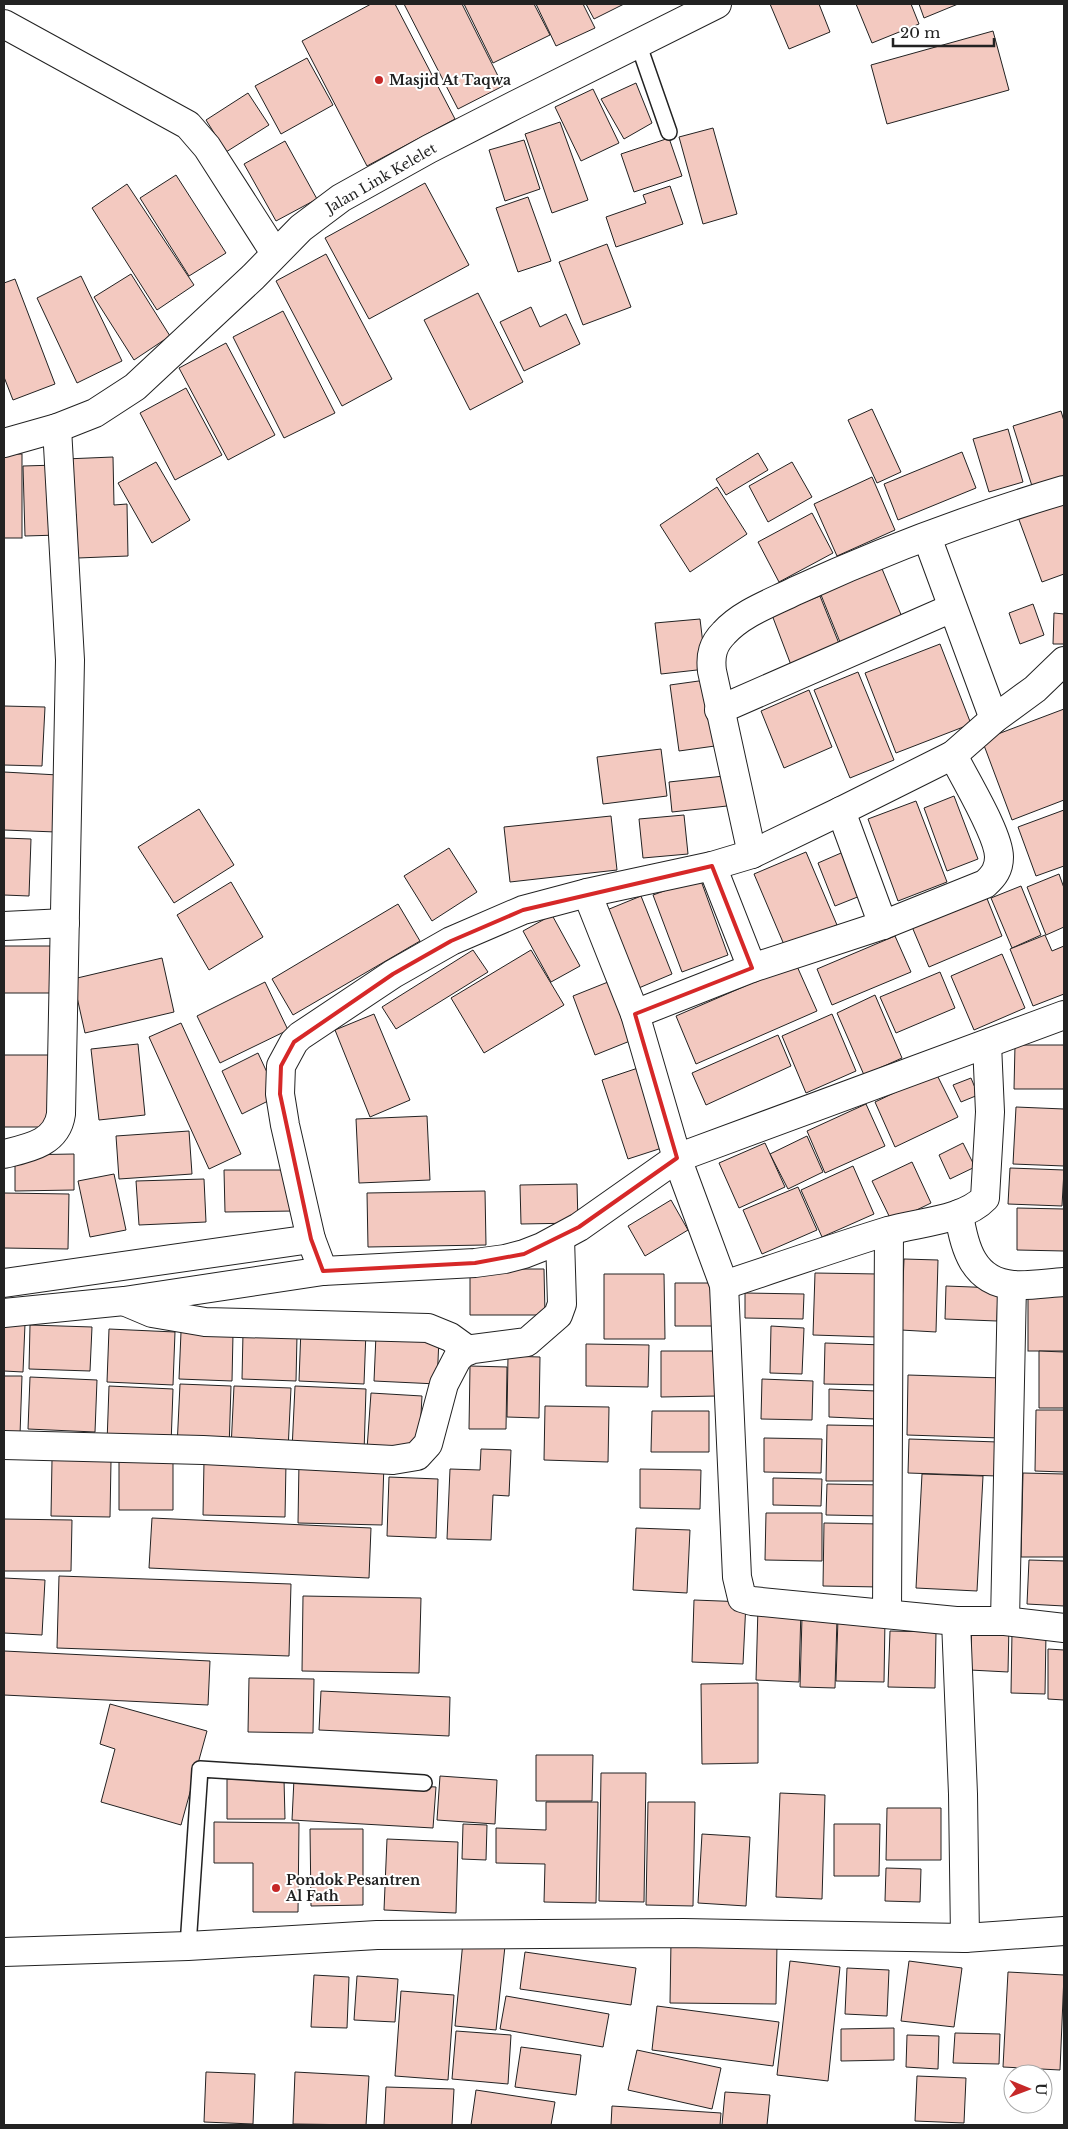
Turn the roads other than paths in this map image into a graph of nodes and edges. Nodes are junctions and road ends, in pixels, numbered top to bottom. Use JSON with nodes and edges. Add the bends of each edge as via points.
{"nodes":[{"id":1,"x":717,"y":4,"type":"edge"},
{"id":2,"x":4,"y":24,"type":"edge"},
{"id":3,"x":638,"y":43,"type":"junction"},
{"id":4,"x":669,"y":132,"type":"dead end"},
{"id":5,"x":275,"y":253,"type":"junction"},
{"id":6,"x":57,"y":428,"type":"junction"},
{"id":7,"x":4,"y":444,"type":"edge"},
{"id":8,"x":1064,"y":490,"type":"edge"},
{"id":9,"x":927,"y":537,"type":"junction"},
{"id":10,"x":952,"y":608,"type":"junction"},
{"id":11,"x":1064,"y":662,"type":"edge"},
{"id":12,"x":720,"y":710,"type":"junction"},
{"id":13,"x":994,"y":719,"type":"junction"},
{"id":14,"x":953,"y":755,"type":"junction"},
{"id":15,"x":842,"y":811,"type":"junction"},
{"id":16,"x":752,"y":854,"type":"junction"},
{"id":17,"x":712,"y":866,"type":"junction"},
{"id":18,"x":587,"y":893,"type":"junction"},
{"id":19,"x":65,"y":923,"type":"junction"},
{"id":20,"x":883,"y":925,"type":"junction"},
{"id":21,"x":4,"y":926,"type":"edge"},
{"id":22,"x":752,"y":968,"type":"junction"},
{"id":23,"x":636,"y":1014,"type":"junction"},
{"id":24,"x":1064,"y":1015,"type":"edge"},
{"id":25,"x":987,"y":1044,"type":"junction"},
{"id":26,"x":4,"y":1154,"type":"edge"},
{"id":27,"x":677,"y":1158,"type":"junction"},
{"id":28,"x":959,"y":1214,"type":"junction"},
{"id":29,"x":889,"y":1231,"type":"junction"},
{"id":30,"x":560,"y":1238,"type":"junction"},
{"id":31,"x":311,"y":1239,"type":"junction"},
{"id":32,"x":323,"y":1271,"type":"junction"},
{"id":33,"x":1064,"y":1282,"type":"edge"},
{"id":34,"x":4,"y":1283,"type":"edge"},
{"id":35,"x":724,"y":1285,"type":"junction"},
{"id":36,"x":1012,"y":1285,"type":"junction"},
{"id":37,"x":124,"y":1301,"type":"junction"},
{"id":38,"x":4,"y":1312,"type":"edge"},
{"id":39,"x":468,"y":1350,"type":"junction"},
{"id":40,"x":4,"y":1445,"type":"edge"},
{"id":41,"x":886,"y":1613,"type":"junction"},
{"id":42,"x":956,"y":1621,"type":"junction"},
{"id":43,"x":1005,"y":1621,"type":"junction"},
{"id":44,"x":1064,"y":1628,"type":"edge"},
{"id":45,"x":424,"y":1783,"type":"dead end"},
{"id":46,"x":1064,"y":1931,"type":"edge"},
{"id":47,"x":965,"y":1938,"type":"junction"},
{"id":48,"x":188,"y":1946,"type":"junction"},
{"id":49,"x":4,"y":1952,"type":"edge"}],
"edges":[{"from":1,"to":3,"type":"street","name":"Jalan Link Kelelet"},
{"from":2,"to":5,"type":"street","via":[[188,125],[207,147]]},
{"from":3,"to":4,"type":"lane"},
{"from":3,"to":5,"type":"street","name":"Jalan Link Kelelet","via":[[429,149],[341,198],[301,228]]},
{"from":5,"to":6,"type":"street","name":"Jalan Link Kelelet","via":[[135,387],[95,413]]},
{"from":6,"to":7,"type":"street","name":"Jalan Link Kelelet"},
{"from":6,"to":19,"type":"street","via":[[70,660]]},
{"from":8,"to":9,"type":"street"},
{"from":9,"to":10,"type":"street"},
{"from":9,"to":12,"type":"street","via":[[845,568],[760,608],[729,627],[716,642],[711,661]]},
{"from":10,"to":12,"type":"street"},
{"from":10,"to":13,"type":"street"},
{"from":11,"to":13,"type":"street"},
{"from":12,"to":16,"type":"street"},
{"from":13,"to":14,"type":"street"},
{"from":14,"to":15,"type":"street"},
{"from":14,"to":20,"type":"street","via":[[992,831],[998,848],[997,870],[985,884]]},
{"from":15,"to":16,"type":"street"},
{"from":15,"to":20,"type":"street"},
{"from":16,"to":17,"type":"street"},
{"from":17,"to":18,"type":"street"},
{"from":17,"to":22,"type":"street"},
{"from":18,"to":23,"type":"street"},
{"from":18,"to":31,"type":"street","via":[[522,910],[451,941],[340,1008],[294,1042],[281,1066],[280,1094]]},
{"from":19,"to":21,"type":"street"},
{"from":19,"to":26,"type":"street","via":[[60,1122],[54,1134],[42,1142]]},
{"from":20,"to":22,"type":"street"},
{"from":22,"to":23,"type":"street"},
{"from":23,"to":27,"type":"street"},
{"from":24,"to":25,"type":"street"},
{"from":25,"to":27,"type":"street"},
{"from":25,"to":28,"type":"street","via":[[990,1112],[985,1198],[976,1208]]},
{"from":27,"to":30,"type":"street"},
{"from":27,"to":35,"type":"street"},
{"from":28,"to":29,"type":"street"},
{"from":28,"to":36,"type":"street","via":[[970,1258],[978,1269],[992,1279]]},
{"from":29,"to":35,"type":"street"},
{"from":29,"to":41,"type":"street"},
{"from":30,"to":32,"type":"street","via":[[542,1248],[505,1259]]},
{"from":30,"to":39,"type":"street","via":[[562,1304],[558,1315],[527,1342]]},
{"from":31,"to":32,"type":"street"},
{"from":31,"to":34,"type":"street"},
{"from":32,"to":37,"type":"street"},
{"from":33,"to":36,"type":"street"},
{"from":35,"to":41,"type":"street","via":[[737,1578],[741,1596],[752,1601]]},
{"from":36,"to":43,"type":"street"},
{"from":37,"to":38,"type":"street"},
{"from":37,"to":39,"type":"street","via":[[152,1313],[206,1322],[428,1328],[450,1336]]},
{"from":39,"to":40,"type":"street","via":[[457,1359],[444,1384],[426,1449],[411,1458],[393,1460],[203,1450]]},
{"from":41,"to":42,"type":"street"},
{"from":42,"to":43,"type":"street"},
{"from":42,"to":47,"type":"street"},
{"from":43,"to":44,"type":"street"},
{"from":45,"to":48,"type":"lane","via":[[200,1769]]},
{"from":46,"to":47,"type":"street"},
{"from":47,"to":48,"type":"street","via":[[683,1933],[377,1935]]},
{"from":48,"to":49,"type":"street"}]}
